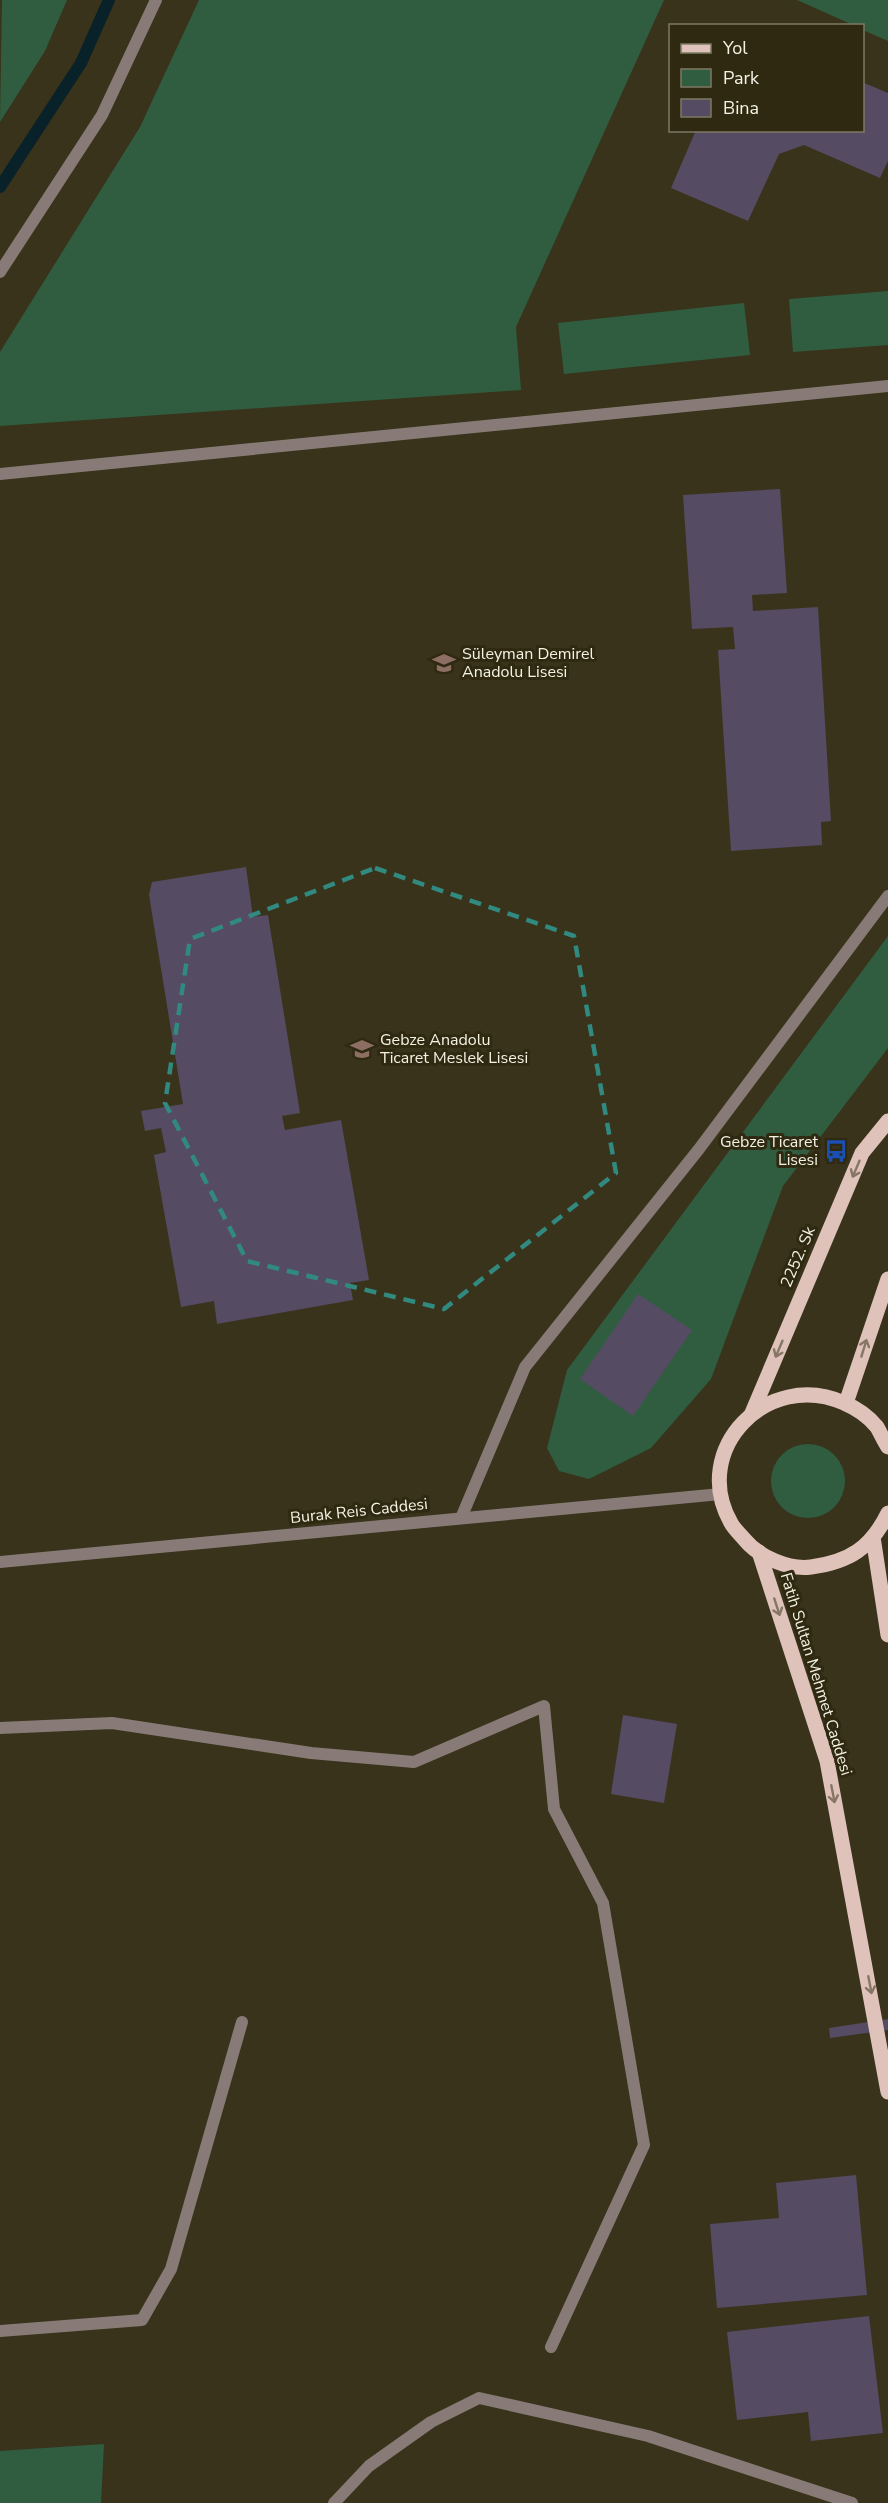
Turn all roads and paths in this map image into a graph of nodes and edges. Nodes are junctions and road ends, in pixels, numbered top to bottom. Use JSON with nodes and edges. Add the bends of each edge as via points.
{"nodes":[{"id":1,"x":156,"y":0,"type":"edge"},
{"id":2,"x":0,"y":272,"type":"edge"},
{"id":3,"x":888,"y":386,"type":"edge"},
{"id":4,"x":0,"y":474,"type":"edge"},
{"id":5,"x":888,"y":896,"type":"edge"},
{"id":6,"x":888,"y":1121,"type":"edge"},
{"id":7,"x":888,"y":1279,"type":"edge"},
{"id":8,"x":846,"y":1403,"type":"junction"},
{"id":9,"x":752,"y":1413,"type":"junction"},
{"id":10,"x":888,"y":1447,"type":"edge"},
{"id":11,"x":721,"y":1494,"type":"junction"},
{"id":12,"x":888,"y":1513,"type":"edge"},
{"id":13,"x":461,"y":1518,"type":"junction"},
{"id":14,"x":873,"y":1537,"type":"junction"},
{"id":15,"x":759,"y":1552,"type":"junction"},
{"id":16,"x":0,"y":1562,"type":"edge"},
{"id":17,"x":888,"y":1635,"type":"edge"},
{"id":18,"x":0,"y":1728,"type":"edge"},
{"id":19,"x":242,"y":2022,"type":"dead end"},
{"id":20,"x":888,"y":2092,"type":"edge"},
{"id":21,"x":0,"y":2331,"type":"edge"},
{"id":22,"x":551,"y":2348,"type":"dead end"},
{"id":23,"x":334,"y":2503,"type":"edge"},
{"id":24,"x":852,"y":2503,"type":"edge"}],
"edges":[{"from":1,"to":2,"type":"street","via":[[102,115]]},
{"from":3,"to":4,"type":"street"},
{"from":5,"to":13,"type":"street","via":[[699,1149],[525,1367]]},
{"from":6,"to":9,"type":"main road","name":"2252. Sk","one_way":true,"via":[[862,1154]]},
{"from":8,"to":7,"type":"main road","one_way":true},
{"from":8,"to":9,"type":"main road","via":[[830,1396],[803,1393],[776,1399]]},
{"from":8,"to":10,"type":"main road","via":[[876,1426]]},
{"from":9,"to":11,"type":"main road","via":[[732,1436],[721,1464]]},
{"from":11,"to":13,"type":"street","name":"Burak Reis Caddesi"},
{"from":11,"to":15,"type":"main road","via":[[731,1523]]},
{"from":12,"to":14,"type":"main road"},
{"from":13,"to":16,"type":"street","name":"Burak Reis Caddesi"},
{"from":14,"to":15,"type":"main road","via":[[862,1549],[835,1564],[805,1568],[776,1562]]},
{"from":14,"to":17,"type":"main road"},
{"from":15,"to":20,"type":"main road","name":"Fatih Sultan Mehmet Caddesi","one_way":true,"via":[[827,1761]]},
{"from":18,"to":22,"type":"street","via":[[111,1723],[311,1753],[414,1762],[544,1706],[554,1809],[603,1903],[644,2145]]},
{"from":19,"to":21,"type":"street","via":[[171,2269],[142,2320]]},
{"from":23,"to":24,"type":"street","via":[[369,2466],[431,2422],[479,2398],[648,2436]]}]}
